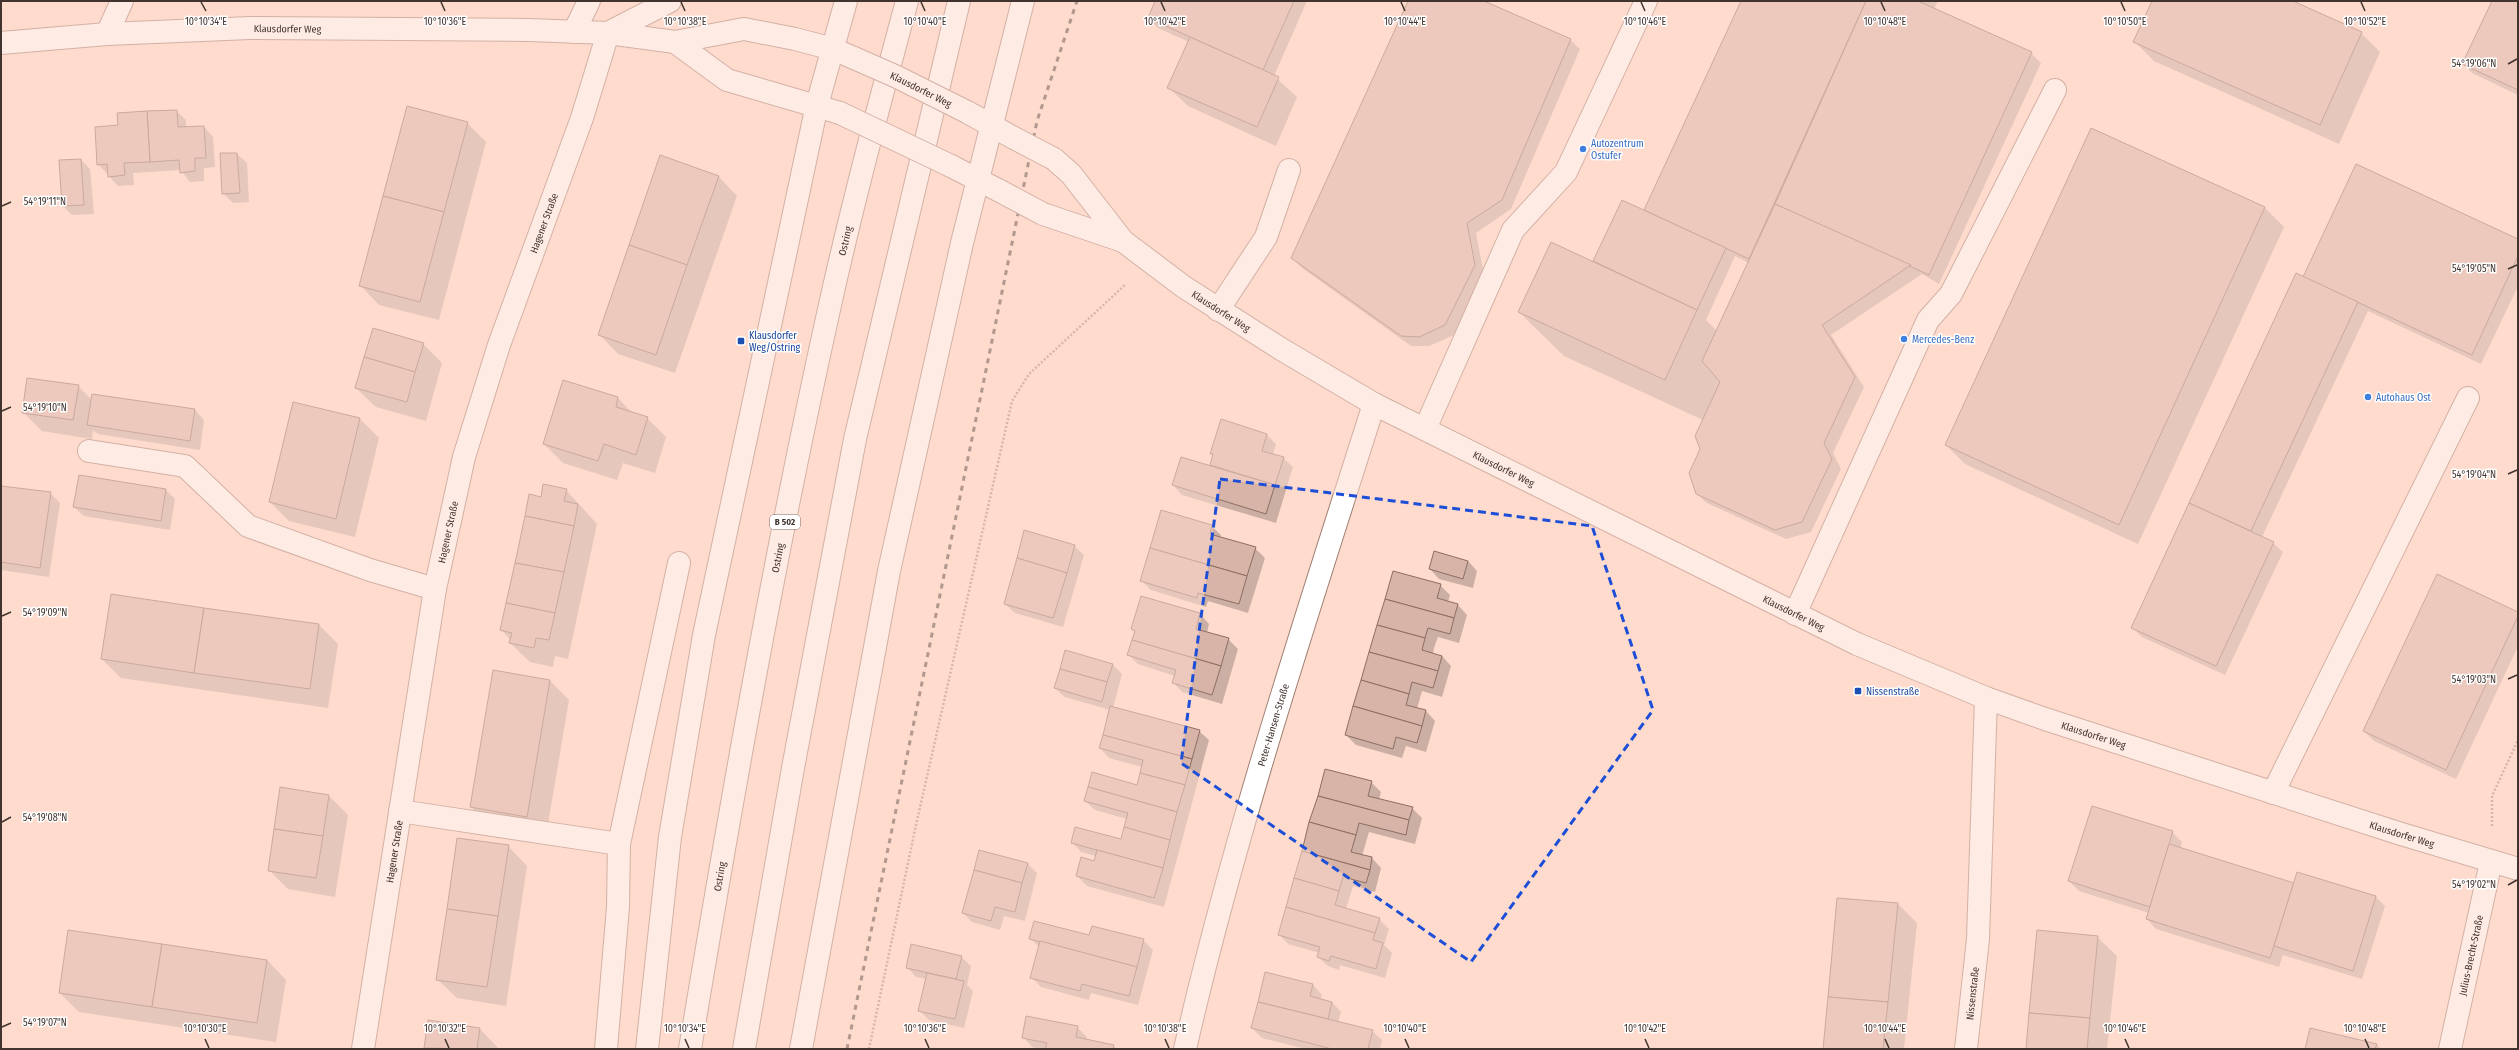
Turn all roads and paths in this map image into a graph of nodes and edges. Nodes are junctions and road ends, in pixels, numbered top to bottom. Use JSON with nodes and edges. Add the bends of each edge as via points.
{"nodes":[{"id":1,"x":122,"y":1,"type":"edge"},
{"id":2,"x":589,"y":1,"type":"edge"},
{"id":3,"x":670,"y":1,"type":"edge"},
{"id":4,"x":846,"y":1,"type":"edge"},
{"id":5,"x":907,"y":1,"type":"edge"},
{"id":6,"x":959,"y":1,"type":"edge"},
{"id":7,"x":1023,"y":1,"type":"edge"},
{"id":8,"x":1646,"y":1,"type":"edge"},
{"id":9,"x":574,"y":32,"type":"junction"},
{"id":10,"x":608,"y":33,"type":"junction"},
{"id":11,"x":107,"y":34,"type":"junction"},
{"id":12,"x":675,"y":42,"type":"junction"},
{"id":13,"x":1,"y":43,"type":"edge"},
{"id":14,"x":833,"y":49,"type":"junction"},
{"id":15,"x":2055,"y":90,"type":"dead end"},
{"id":16,"x":817,"y":105,"type":"junction"},
{"id":17,"x":992,"y":126,"type":"junction"},
{"id":18,"x":1289,"y":170,"type":"dead end"},
{"id":19,"x":979,"y":179,"type":"junction"},
{"id":20,"x":1123,"y":241,"type":"junction"},
{"id":21,"x":1150,"y":261,"type":"junction"},
{"id":22,"x":1218,"y":310,"type":"junction"},
{"id":23,"x":2468,"y":398,"type":"dead end"},
{"id":24,"x":1374,"y":404,"type":"junction"},
{"id":25,"x":1425,"y":429,"type":"junction"},
{"id":26,"x":90,"y":451,"type":"dead end"},
{"id":27,"x":679,"y":563,"type":"dead end"},
{"id":28,"x":435,"y":589,"type":"junction"},
{"id":29,"x":1794,"y":614,"type":"junction"},
{"id":30,"x":1986,"y":698,"type":"junction"},
{"id":31,"x":2518,"y":740,"type":"edge"},
{"id":32,"x":2273,"y":793,"type":"junction"},
{"id":33,"x":400,"y":811,"type":"junction"},
{"id":34,"x":619,"y":844,"type":"junction"},
{"id":35,"x":2491,"y":862,"type":"junction"},
{"id":36,"x":2518,"y":869,"type":"edge"},
{"id":37,"x":363,"y":1049,"type":"edge"},
{"id":38,"x":606,"y":1049,"type":"edge"},
{"id":39,"x":647,"y":1049,"type":"edge"},
{"id":40,"x":690,"y":1049,"type":"edge"},
{"id":41,"x":744,"y":1049,"type":"edge"},
{"id":42,"x":801,"y":1049,"type":"edge"},
{"id":43,"x":869,"y":1049,"type":"edge"},
{"id":44,"x":1185,"y":1049,"type":"edge"},
{"id":45,"x":1966,"y":1049,"type":"edge"},
{"id":46,"x":2450,"y":1049,"type":"edge"}],
"edges":[{"from":1,"to":11,"type":"main road"},
{"from":2,"to":9,"type":"main road"},
{"from":3,"to":10,"type":"main road"},
{"from":4,"to":14,"type":"main road"},
{"from":5,"to":40,"type":"main road","name":"Ostring","number":"B 502","via":[[830,306],[797,461],[735,777]]},
{"from":6,"to":41,"type":"main road","via":[[855,439]]},
{"from":7,"to":17,"type":"main road"},
{"from":8,"to":25,"type":"main road","via":[[1566,172],[1512,230]]},
{"from":9,"to":10,"type":"main road","name":"Klausdorfer Weg"},
{"from":9,"to":11,"type":"main road","name":"Klausdorfer Weg","via":[[250,28]]},
{"from":10,"to":12,"type":"main road","name":"Klausdorfer Weg"},
{"from":10,"to":28,"type":"main road","name":"Hagener Straße","via":[[582,118],[499,345],[469,442]]},
{"from":11,"to":13,"type":"main road","name":"Klausdorfer Weg"},
{"from":12,"to":14,"type":"main road","name":"Klausdorfer Weg","via":[[744,29]]},
{"from":12,"to":16,"type":"main road","name":"Klausdorfer Weg","via":[[727,80]]},
{"from":14,"to":16,"type":"main road"},
{"from":14,"to":17,"type":"main road","name":"Klausdorfer Weg","bridge":true,"via":[[895,76]]},
{"from":15,"to":29,"type":"main road","via":[[1951,294],[1928,320]]},
{"from":16,"to":19,"type":"main road","name":"Klausdorfer Weg","bridge":true,"via":[[840,112]]},
{"from":16,"to":39,"type":"main road","via":[[704,635],[670,837]]},
{"from":17,"to":19,"type":"main road"},
{"from":17,"to":20,"type":"main road","name":"Klausdorfer Weg","bridge":true,"via":[[1054,160],[1071,174]]},
{"from":18,"to":22,"type":"main road","via":[[1266,237]]},
{"from":19,"to":20,"type":"main road","name":"Klausdorfer Weg","bridge":true,"via":[[1043,214]]},
{"from":19,"to":42,"type":"main road","via":[[962,243],[890,571]]},
{"from":20,"to":21,"type":"main road","name":"Klausdorfer Weg"},
{"from":21,"to":22,"type":"main road","name":"Klausdorfer Weg"},
{"from":21,"to":43,"type":"path","via":[[1029,374],[1012,401],[916,825]]},
{"from":22,"to":24,"type":"main road","name":"Klausdorfer Weg"},
{"from":23,"to":32,"type":"main road"},
{"from":24,"to":25,"type":"main road","name":"Klausdorfer Weg"},
{"from":24,"to":44,"type":"main road","name":"Peter-Hansen-Straße","via":[[1291,664],[1208,950]]},
{"from":25,"to":29,"type":"main road","name":"Klausdorfer Weg"},
{"from":26,"to":28,"type":"main road","via":[[185,466],[248,526],[370,570]]},
{"from":27,"to":34,"type":"main road"},
{"from":28,"to":33,"type":"main road","name":"Hagener Straße"},
{"from":29,"to":30,"type":"main road","name":"Klausdorfer Weg","via":[[1857,644]]},
{"from":30,"to":32,"type":"main road","name":"Klausdorfer Weg"},
{"from":30,"to":45,"type":"main road","name":"Nissenstraße","via":[[1978,939]]},
{"from":31,"to":35,"type":"path","via":[[2492,796]]},
{"from":32,"to":35,"type":"main road","name":"Klausdorfer Weg"},
{"from":33,"to":34,"type":"main road"},
{"from":33,"to":37,"type":"main road","name":"Hagener Straße"},
{"from":34,"to":38,"type":"main road","via":[[618,907]]},
{"from":35,"to":36,"type":"main road","name":"Klausdorfer Weg"},
{"from":35,"to":46,"type":"main road","name":"Julius-Brecht-Straße"}]}
